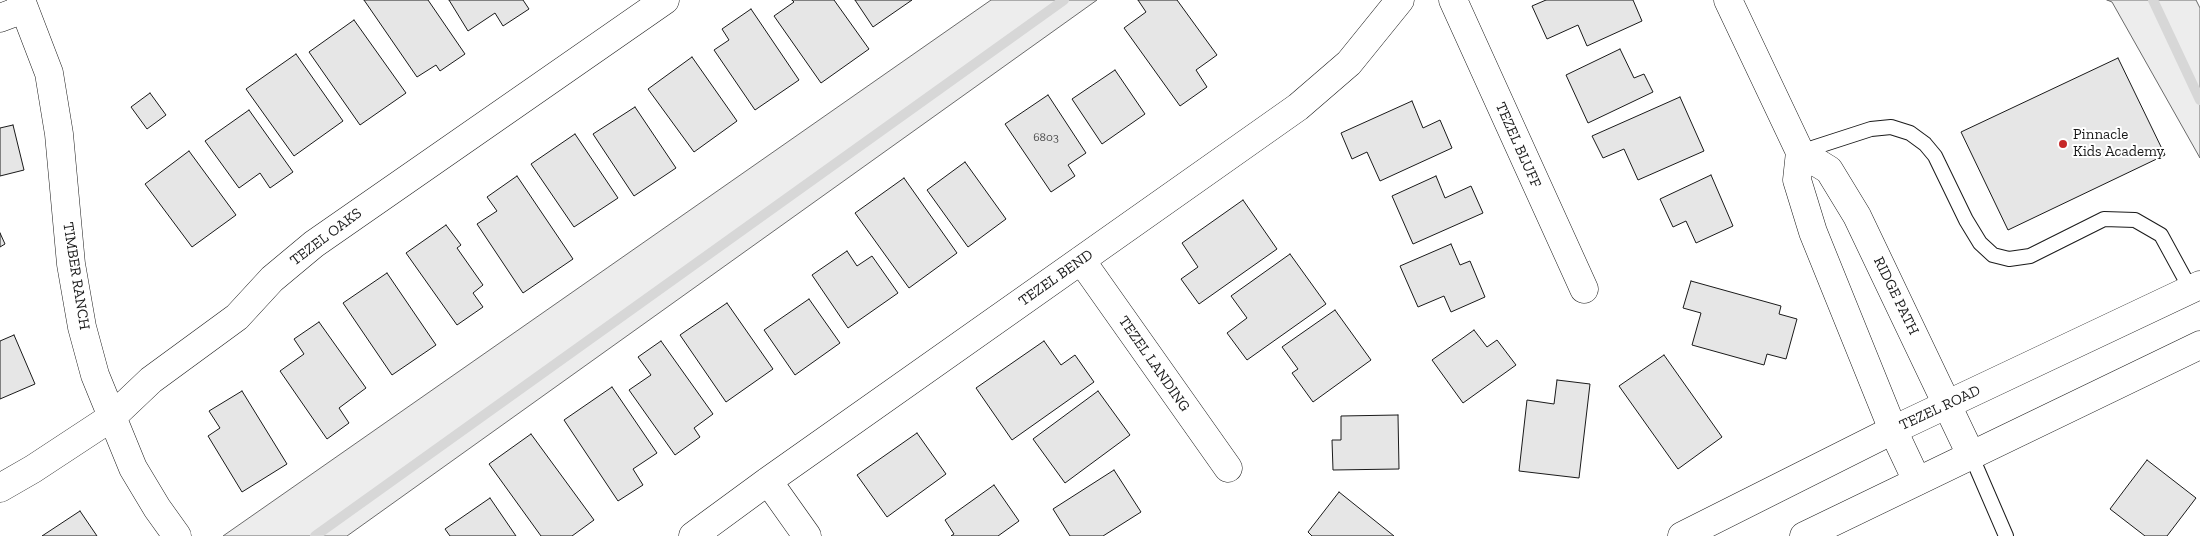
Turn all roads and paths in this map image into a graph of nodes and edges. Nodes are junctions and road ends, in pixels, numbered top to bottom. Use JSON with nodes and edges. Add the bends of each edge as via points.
{"nodes":[{"id":1,"x":665,"y":0,"type":"edge"},
{"id":2,"x":1400,"y":0,"type":"edge"},
{"id":3,"x":1453,"y":0,"type":"edge"},
{"id":4,"x":1728,"y":0,"type":"edge"},
{"id":5,"x":15,"y":9,"type":"edge"},
{"id":6,"x":1800,"y":152,"type":"junction"},
{"id":7,"x":1081,"y":260,"type":"junction"},
{"id":8,"x":2195,"y":288,"type":"edge"},
{"id":9,"x":1584,"y":289,"type":"dead end"},
{"id":10,"x":2200,"y":345,"type":"edge"},
{"id":11,"x":1948,"y":404,"type":"junction"},
{"id":12,"x":112,"y":417,"type":"junction"},
{"id":13,"x":1893,"y":430,"type":"junction"},
{"id":14,"x":1971,"y":455,"type":"junction"},
{"id":15,"x":1228,"y":468,"type":"dead end"},
{"id":16,"x":768,"y":480,"type":"junction"},
{"id":17,"x":1917,"y":481,"type":"junction"},
{"id":18,"x":0,"y":488,"type":"edge"},
{"id":19,"x":177,"y":536,"type":"edge"},
{"id":20,"x":693,"y":536,"type":"edge"},
{"id":21,"x":807,"y":536,"type":"edge"},
{"id":22,"x":1682,"y":536,"type":"edge"},
{"id":23,"x":1804,"y":536,"type":"edge"},
{"id":24,"x":2006,"y":536,"type":"edge"}],
"edges":[{"from":1,"to":12,"type":"street","name":"TEZEL OAKS","via":[[314,244],[272,279],[238,317],[151,380]]},
{"from":2,"to":7,"type":"street","name":"TEZEL BEND","via":[[1349,63],[1317,92]]},
{"from":3,"to":9,"type":"street","name":"TEZEL BLUFF"},
{"from":4,"to":6,"type":"street"},
{"from":5,"to":12,"type":"street","name":"TIMBER RANCH","via":[[49,73],[59,134],[71,264],[82,328],[95,375]]},
{"from":6,"to":8,"type":"lane","via":[[1871,129],[1891,127],[1910,133],[1935,156],[1975,235],[1993,255],[2009,259],[2030,256],[2104,219],[2135,220],[2161,235]]},
{"from":6,"to":11,"type":"street","name":"RIDGE PATH","via":[[1829,170],[1857,216]]},
{"from":6,"to":13,"type":"street","via":[[1798,180],[1813,232]]},
{"from":7,"to":15,"type":"street","name":"TEZEL LANDING"},
{"from":7,"to":16,"type":"street","name":"TEZEL BEND"},
{"from":8,"to":11,"type":"street","name":"TEZEL ROAD"},
{"from":10,"to":14,"type":"street"},
{"from":11,"to":13,"type":"street","name":"TEZEL ROAD"},
{"from":11,"to":14,"type":"street","name":"RIDGE PATH"},
{"from":12,"to":18,"type":"street","name":"TEZEL OAKS"},
{"from":12,"to":19,"type":"street","name":"TIMBER RANCH","via":[[133,468]]},
{"from":13,"to":17,"type":"street"},
{"from":13,"to":22,"type":"street","name":"TEZEL ROAD"},
{"from":14,"to":17,"type":"street"},
{"from":14,"to":24,"type":"lane"},
{"from":16,"to":20,"type":"street","name":"TEZEL BEND"},
{"from":16,"to":21,"type":"street"},
{"from":17,"to":23,"type":"street"}]}
